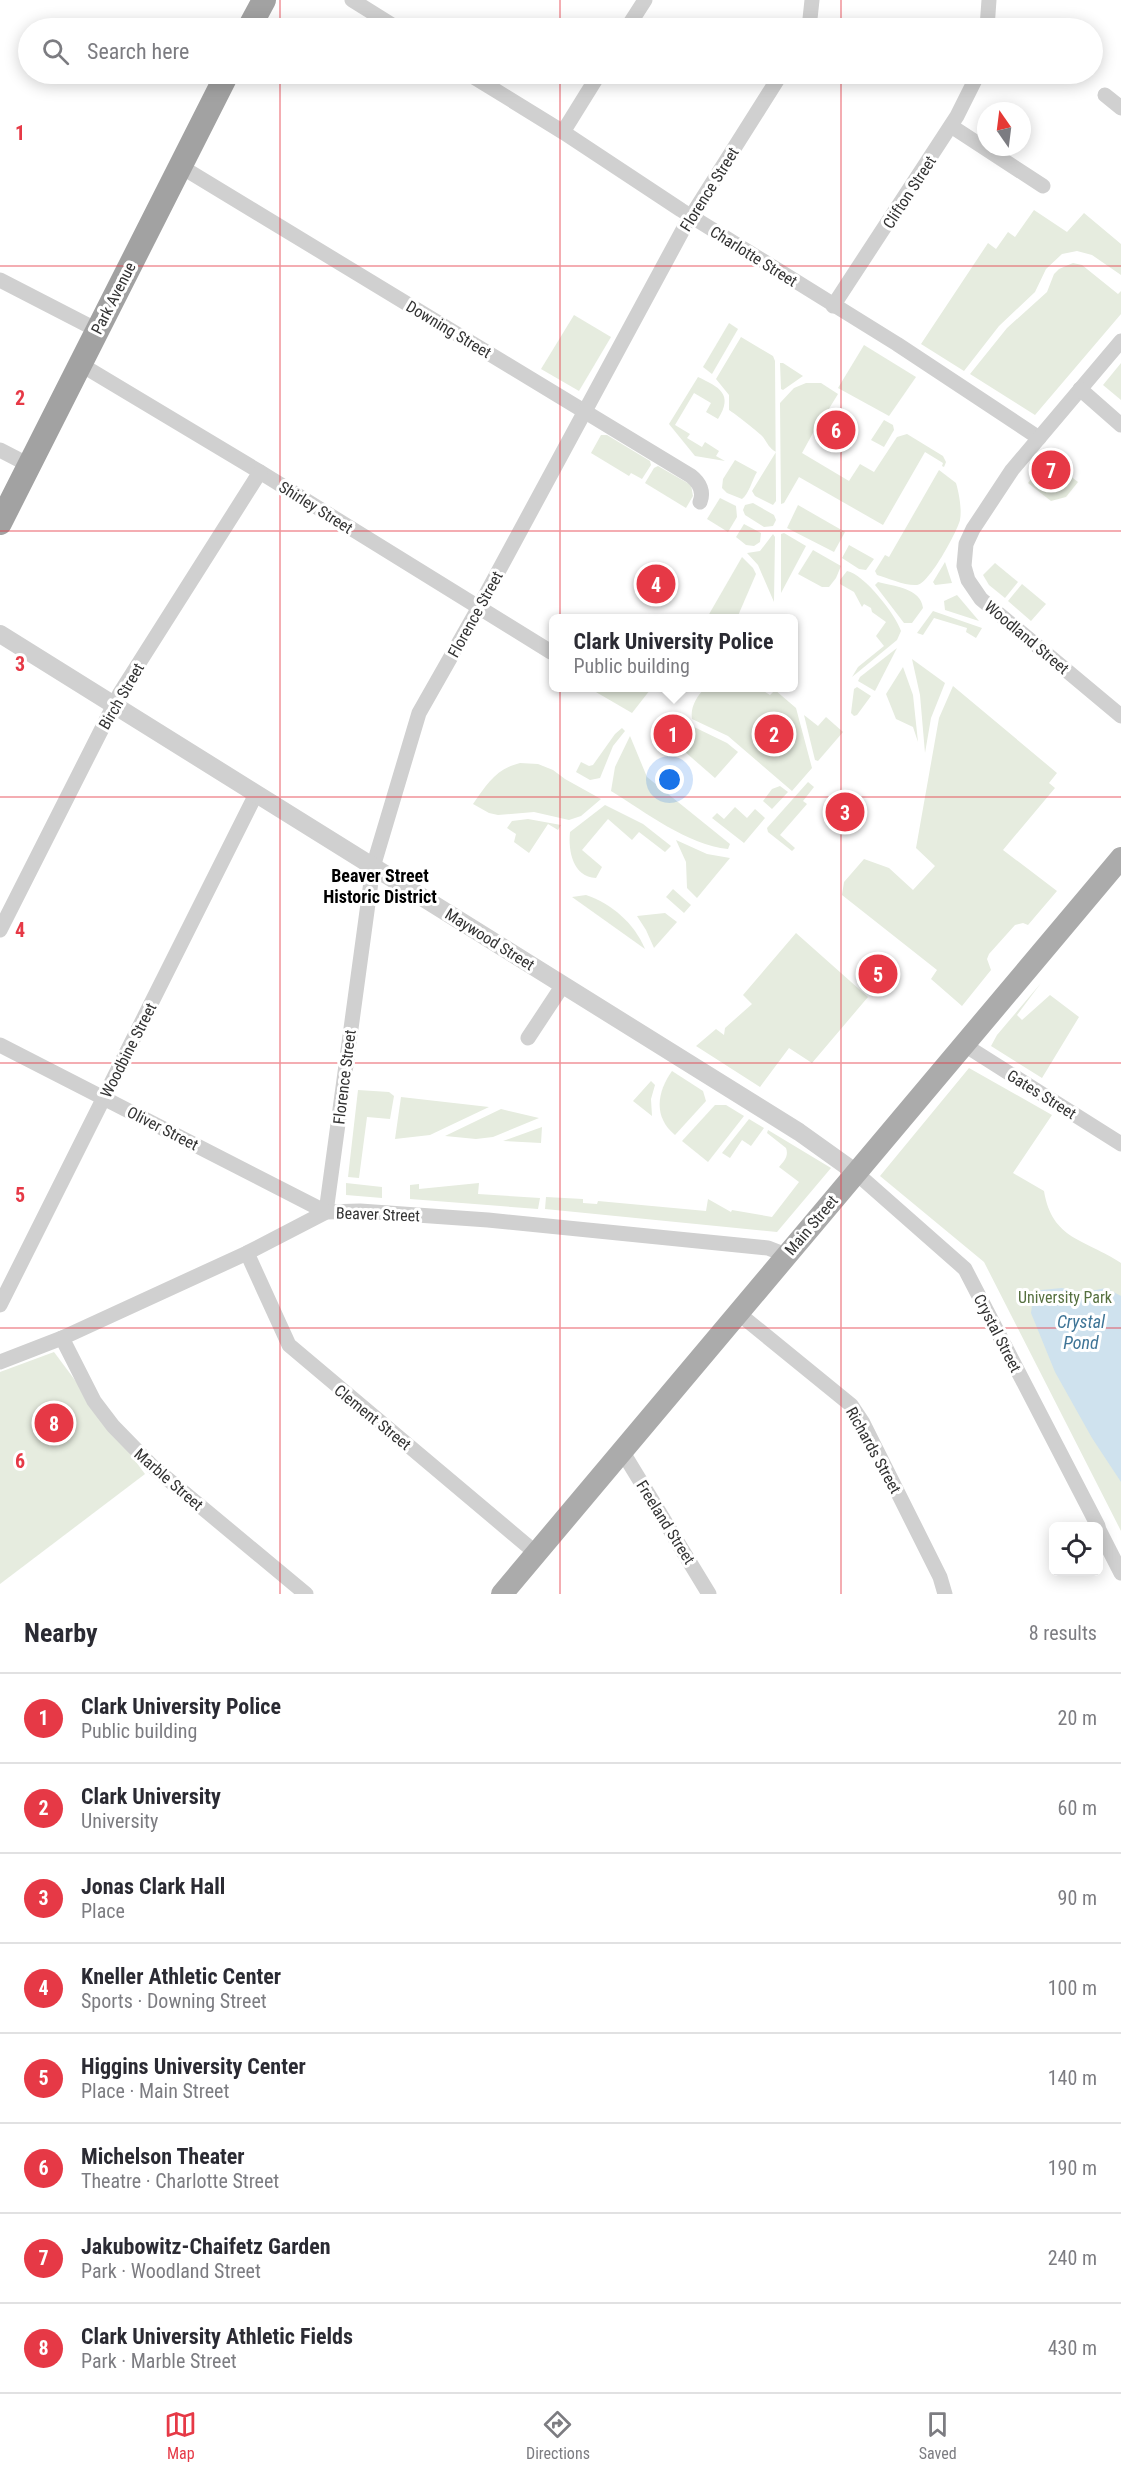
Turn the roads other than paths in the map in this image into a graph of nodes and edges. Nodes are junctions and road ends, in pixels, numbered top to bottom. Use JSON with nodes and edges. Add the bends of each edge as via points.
{"nodes":[{"id":1,"x":264,"y":0,"type":"edge"},
{"id":2,"x":352,"y":0,"type":"edge"},
{"id":3,"x":645,"y":0,"type":"edge"},
{"id":4,"x":812,"y":0,"type":"edge"},
{"id":5,"x":989,"y":0,"type":"edge"},
{"id":6,"x":254,"y":18,"type":"edge"},
{"id":7,"x":381,"y":18,"type":"edge"},
{"id":8,"x":633,"y":18,"type":"edge"},
{"id":9,"x":810,"y":18,"type":"edge"},
{"id":10,"x":988,"y":18,"type":"edge"},
{"id":11,"x":222,"y":84,"type":"edge"},
{"id":12,"x":485,"y":84,"type":"edge"},
{"id":13,"x":592,"y":84,"type":"edge"},
{"id":14,"x":776,"y":84,"type":"edge"},
{"id":15,"x":973,"y":84,"type":"edge"},
{"id":16,"x":1105,"y":95,"type":"dead end"},
{"id":17,"x":1121,"y":108,"type":"edge"},
{"id":18,"x":951,"y":126,"type":"junction"},
{"id":19,"x":562,"y":132,"type":"junction"},
{"id":20,"x":180,"y":166,"type":"junction"},
{"id":21,"x":1043,"y":186,"type":"dead end"},
{"id":22,"x":692,"y":217,"type":"junction"},
{"id":23,"x":0,"y":280,"type":"edge"},
{"id":24,"x":833,"y":306,"type":"junction"},
{"id":25,"x":97,"y":330,"type":"junction"},
{"id":26,"x":1121,"y":341,"type":"edge"},
{"id":27,"x":80,"y":364,"type":"junction"},
{"id":28,"x":1080,"y":389,"type":"junction"},
{"id":29,"x":586,"y":412,"type":"junction"},
{"id":30,"x":1121,"y":425,"type":"edge"},
{"id":31,"x":1039,"y":438,"type":"junction"},
{"id":32,"x":0,"y":450,"type":"edge"},
{"id":33,"x":29,"y":465,"type":"junction"},
{"id":34,"x":260,"y":472,"type":"junction"},
{"id":35,"x":699,"y":502,"type":"dead end"},
{"id":36,"x":0,"y":523,"type":"edge"},
{"id":37,"x":478,"y":609,"type":"junction"},
{"id":38,"x":0,"y":634,"type":"edge"},
{"id":39,"x":549,"y":651,"type":"edge"},
{"id":40,"x":114,"y":705,"type":"junction"},
{"id":41,"x":1121,"y":716,"type":"edge"},
{"id":42,"x":256,"y":794,"type":"junction"},
{"id":43,"x":1121,"y":859,"type":"edge"},
{"id":44,"x":373,"y":867,"type":"junction"},
{"id":45,"x":0,"y":930,"type":"edge"},
{"id":46,"x":563,"y":985,"type":"junction"},
{"id":47,"x":528,"y":1038,"type":"dead end"},
{"id":48,"x":963,"y":1044,"type":"junction"},
{"id":49,"x":0,"y":1045,"type":"edge"},
{"id":50,"x":104,"y":1098,"type":"junction"},
{"id":51,"x":1121,"y":1144,"type":"edge"},
{"id":52,"x":855,"y":1172,"type":"junction"},
{"id":53,"x":326,"y":1212,"type":"junction"},
{"id":54,"x":247,"y":1253,"type":"junction"},
{"id":55,"x":786,"y":1255,"type":"junction"},
{"id":56,"x":0,"y":1305,"type":"edge"},
{"id":57,"x":738,"y":1313,"type":"junction"},
{"id":58,"x":62,"y":1338,"type":"junction"},
{"id":59,"x":0,"y":1362,"type":"edge"},
{"id":60,"x":622,"y":1451,"type":"junction"},
{"id":61,"x":1095,"y":1522,"type":"edge"},
{"id":62,"x":1103,"y":1537,"type":"edge"},
{"id":63,"x":536,"y":1553,"type":"junction"},
{"id":64,"x":1121,"y":1573,"type":"edge"},
{"id":65,"x":306,"y":1594,"type":"edge"},
{"id":66,"x":502,"y":1594,"type":"edge"},
{"id":67,"x":709,"y":1594,"type":"edge"},
{"id":68,"x":945,"y":1594,"type":"edge"}],
"edges":[{"from":1,"to":6,"type":"highway"},
{"from":2,"to":7,"type":"street"},
{"from":3,"to":8,"type":"street"},
{"from":4,"to":9,"type":"street"},
{"from":5,"to":10,"type":"street"},
{"from":11,"to":20,"type":"highway","name":"Park Avenue"},
{"from":12,"to":19,"type":"street","name":"Charlotte Street"},
{"from":13,"to":19,"type":"street"},
{"from":14,"to":22,"type":"street","name":"Florence Street"},
{"from":15,"to":18,"type":"street","name":"Clifton Street"},
{"from":16,"to":17,"type":"street"},
{"from":18,"to":21,"type":"street"},
{"from":18,"to":24,"type":"street","name":"Clifton Street"},
{"from":19,"to":22,"type":"street","name":"Charlotte Street"},
{"from":20,"to":25,"type":"highway","name":"Park Avenue"},
{"from":20,"to":29,"type":"street","name":"Downing Street"},
{"from":22,"to":24,"type":"street","name":"Charlotte Street"},
{"from":22,"to":29,"type":"street","name":"Florence Street"},
{"from":23,"to":25,"type":"street"},
{"from":24,"to":31,"type":"street","name":"Charlotte Street"},
{"from":25,"to":27,"type":"highway","name":"Park Avenue"},
{"from":26,"to":28,"type":"street","name":"Woodland Street"},
{"from":27,"to":33,"type":"highway","name":"Park Avenue"},
{"from":27,"to":34,"type":"street","name":"Shirley Street"},
{"from":28,"to":30,"type":"street"},
{"from":28,"to":31,"type":"street","name":"Woodland Street"},
{"from":29,"to":35,"type":"street","name":"Downing Street","via":[[696,479],[702,493]]},
{"from":29,"to":37,"type":"street","name":"Florence Street"},
{"from":31,"to":41,"type":"street","name":"Woodland Street","via":[[1007,476],[973,529],[964,554],[968,580],[981,599]]},
{"from":32,"to":33,"type":"street"},
{"from":33,"to":36,"type":"highway","name":"Park Avenue"},
{"from":34,"to":37,"type":"street","name":"Shirley Street"},
{"from":34,"to":40,"type":"street","name":"Birch Street"},
{"from":37,"to":39,"type":"street","name":"Shirley Street"},
{"from":37,"to":44,"type":"street","name":"Florence Street","via":[[419,713]]},
{"from":38,"to":40,"type":"street","name":"Maywood Street"},
{"from":40,"to":42,"type":"street","name":"Maywood Street"},
{"from":40,"to":45,"type":"street","name":"Birch Street"},
{"from":42,"to":44,"type":"street","name":"Maywood Street"},
{"from":42,"to":50,"type":"street","name":"Woodbine Street"},
{"from":43,"to":48,"type":"main road","name":"Main Street"},
{"from":44,"to":46,"type":"street","name":"Maywood Street"},
{"from":44,"to":53,"type":"street","name":"Florence Street"},
{"from":46,"to":47,"type":"street"},
{"from":46,"to":52,"type":"street","name":"Maywood Street","via":[[799,1132]]},
{"from":48,"to":51,"type":"street","name":"Gates Street"},
{"from":48,"to":52,"type":"main road","name":"Main Street"},
{"from":49,"to":50,"type":"street","name":"Oliver Street"},
{"from":50,"to":53,"type":"street","name":"Oliver Street"},
{"from":50,"to":56,"type":"street","name":"Woodbine Street"},
{"from":52,"to":55,"type":"main road","name":"Main Street"},
{"from":52,"to":61,"type":"street","name":"Crystal Street","via":[[965,1269]]},
{"from":53,"to":54,"type":"street","name":"Beaver Street"},
{"from":53,"to":55,"type":"street","name":"Beaver Street","via":[[360,1210],[488,1220],[768,1248]]},
{"from":54,"to":58,"type":"street","name":"Beaver Street"},
{"from":54,"to":63,"type":"street","name":"Clement Street","via":[[289,1345]]},
{"from":55,"to":57,"type":"main road","name":"Main Street"},
{"from":57,"to":60,"type":"main road","name":"Main Street"},
{"from":57,"to":68,"type":"street","name":"Richards Street","via":[[851,1405],[940,1577]]},
{"from":58,"to":59,"type":"street","name":"Beaver Street"},
{"from":58,"to":65,"type":"street","name":"Marble Street","via":[[94,1401],[132,1446]]},
{"from":60,"to":63,"type":"main road","name":"Main Street"},
{"from":60,"to":67,"type":"street","name":"Freeland Street"},
{"from":62,"to":64,"type":"street","name":"Crystal Street"},
{"from":63,"to":66,"type":"main road","name":"Main Street"}]}
